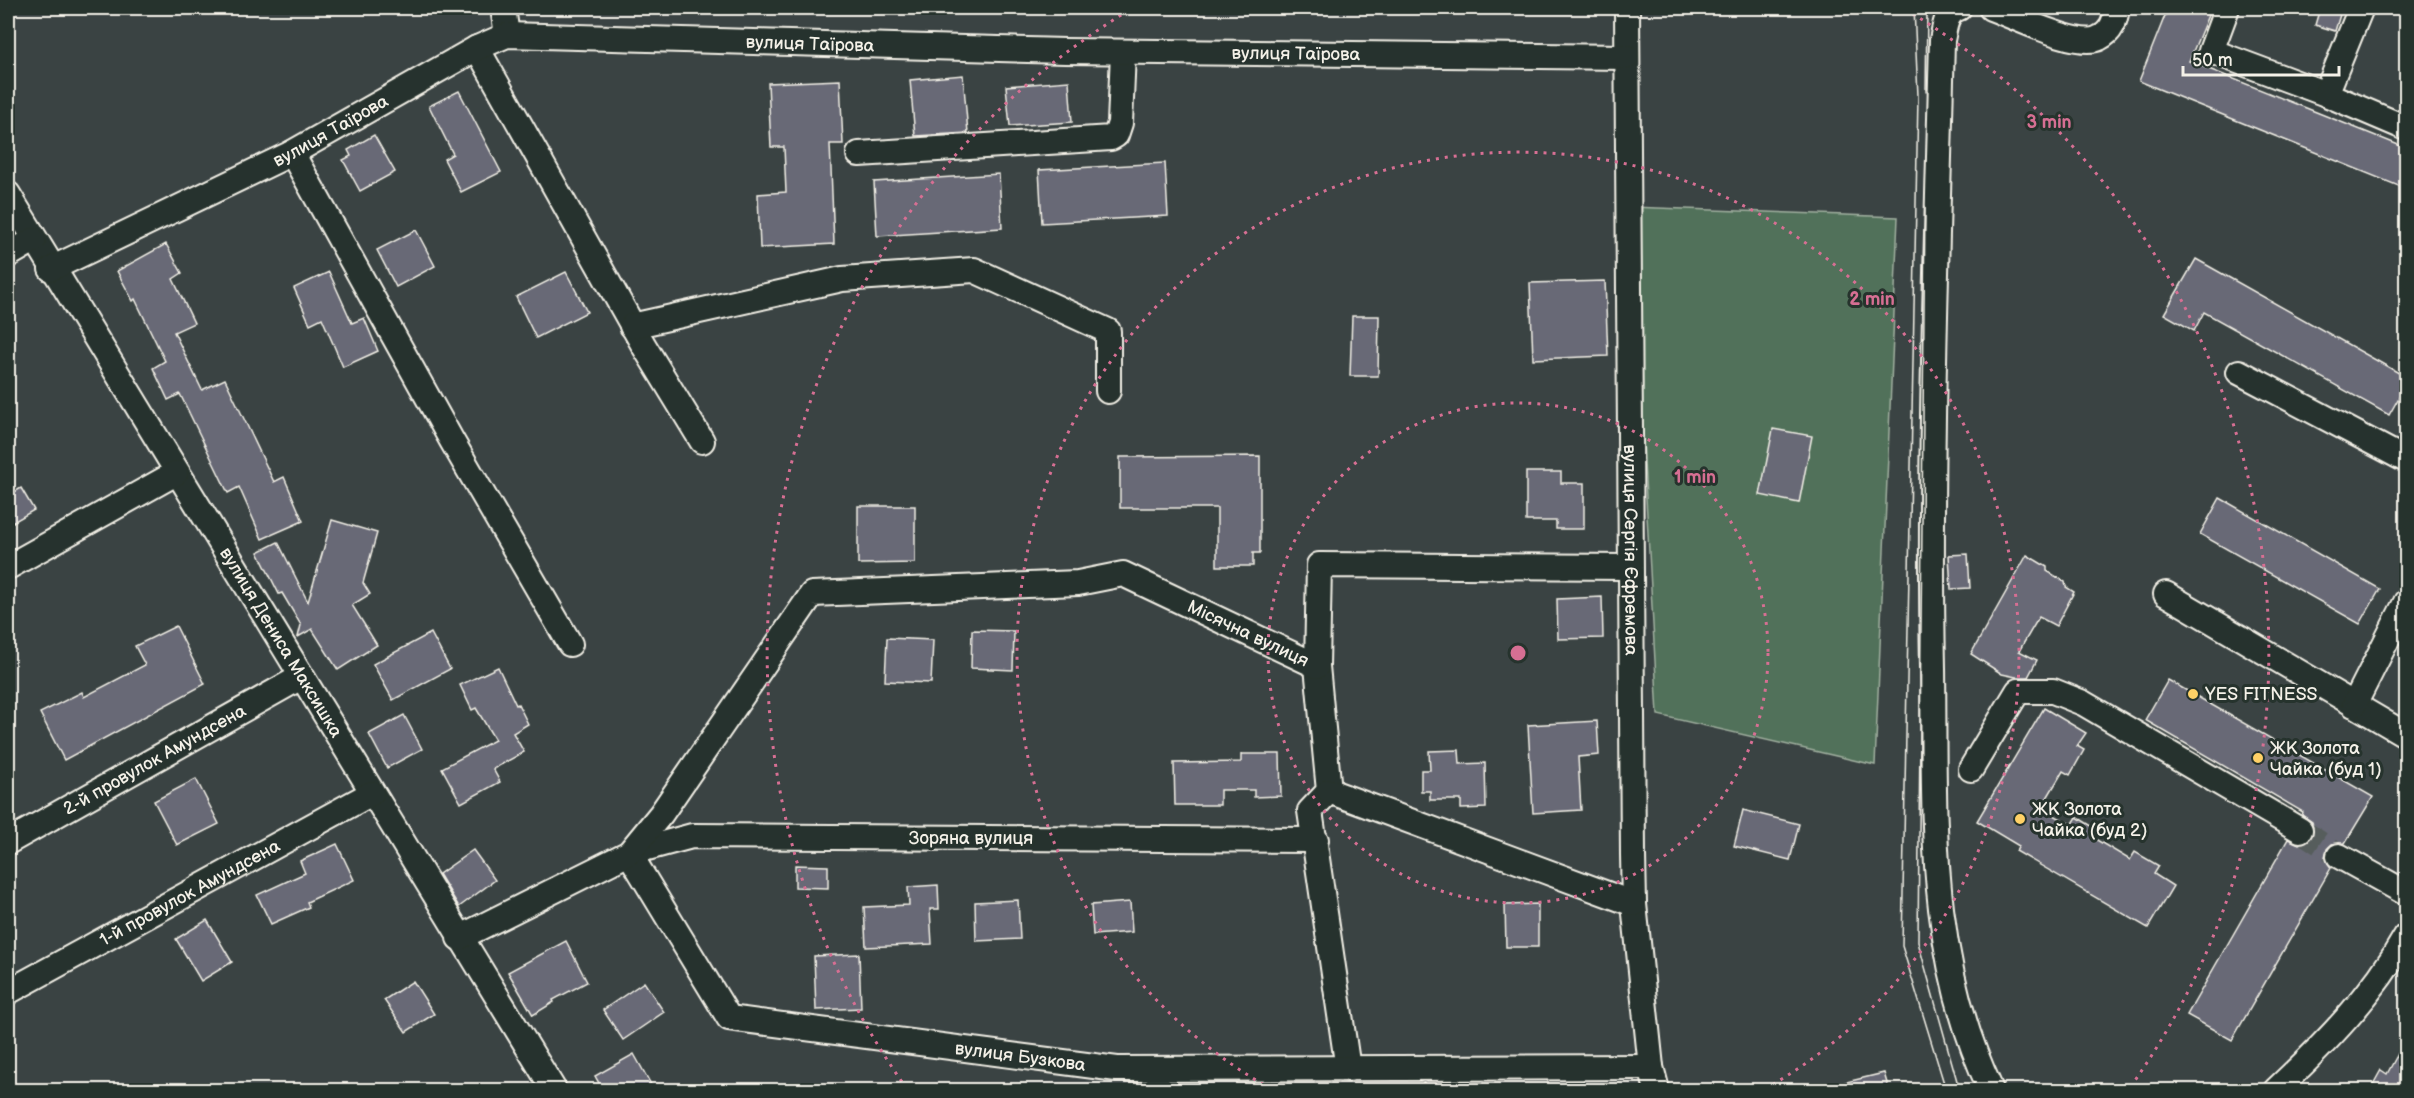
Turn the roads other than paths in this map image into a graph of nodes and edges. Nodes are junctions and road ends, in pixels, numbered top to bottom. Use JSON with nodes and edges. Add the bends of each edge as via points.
{"nodes":[{"id":1,"x":503,"y":8,"type":"edge"},
{"id":2,"x":1627,"y":8,"type":"edge"},
{"id":3,"x":1959,"y":8,"type":"edge"},
{"id":4,"x":1992,"y":8,"type":"edge"},
{"id":5,"x":2117,"y":8,"type":"edge"},
{"id":6,"x":2228,"y":8,"type":"edge"},
{"id":7,"x":2361,"y":8,"type":"edge"},
{"id":8,"x":507,"y":35,"type":"junction"},
{"id":9,"x":477,"y":48,"type":"junction"},
{"id":10,"x":1123,"y":52,"type":"junction"},
{"id":11,"x":1627,"y":57,"type":"junction"},
{"id":12,"x":2326,"y":94,"type":"junction"},
{"id":13,"x":2406,"y":128,"type":"edge"},
{"id":14,"x":292,"y":153,"type":"junction"},
{"id":15,"x":859,"y":154,"type":"dead end"},
{"id":16,"x":8,"y":194,"type":"edge"},
{"id":17,"x":34,"y":240,"type":"junction"},
{"id":18,"x":8,"y":255,"type":"edge"},
{"id":19,"x":51,"y":269,"type":"junction"},
{"id":20,"x":632,"y":326,"type":"junction"},
{"id":21,"x":2239,"y":372,"type":"dead end"},
{"id":22,"x":1107,"y":391,"type":"dead end"},
{"id":23,"x":702,"y":441,"type":"dead end"},
{"id":24,"x":2406,"y":460,"type":"edge"},
{"id":25,"x":176,"y":473,"type":"junction"},
{"id":26,"x":8,"y":567,"type":"edge"},
{"id":27,"x":1629,"y":567,"type":"junction"},
{"id":28,"x":2166,"y":594,"type":"dead end"},
{"id":29,"x":2406,"y":602,"type":"edge"},
{"id":30,"x":570,"y":644,"type":"dead end"},
{"id":31,"x":1317,"y":666,"type":"junction"},
{"id":32,"x":301,"y":677,"type":"junction"},
{"id":33,"x":2354,"y":705,"type":"junction"},
{"id":34,"x":2406,"y":735,"type":"edge"},
{"id":35,"x":1971,"y":769,"type":"dead end"},
{"id":36,"x":1329,"y":791,"type":"junction"},
{"id":37,"x":372,"y":793,"type":"junction"},
{"id":38,"x":2300,"y":830,"type":"tunnel mouth"},
{"id":39,"x":1316,"y":840,"type":"junction"},
{"id":40,"x":8,"y":842,"type":"edge"},
{"id":41,"x":629,"y":853,"type":"junction"},
{"id":42,"x":2339,"y":856,"type":"tunnel mouth"},
{"id":43,"x":2406,"y":893,"type":"edge"},
{"id":44,"x":1634,"y":904,"type":"junction"},
{"id":45,"x":2406,"y":936,"type":"edge"},
{"id":46,"x":459,"y":938,"type":"junction"},
{"id":47,"x":8,"y":992,"type":"edge"},
{"id":48,"x":1651,"y":1067,"type":"junction"},
{"id":49,"x":1348,"y":1069,"type":"junction"},
{"id":50,"x":554,"y":1090,"type":"edge"},
{"id":51,"x":1657,"y":1090,"type":"edge"},
{"id":52,"x":1991,"y":1090,"type":"edge"},
{"id":53,"x":2276,"y":1090,"type":"edge"}],
"edges":[{"from":1,"to":8,"type":"street"},
{"from":2,"to":11,"type":"street","name":"вулиця Сергія Єфремова"},
{"from":3,"to":52,"type":"street","via":[[1946,20],[1942,40],[1930,534],[1936,855],[1940,921],[1950,977]]},
{"from":4,"to":5,"type":"street","via":[[2062,35],[2089,40],[2098,39],[2113,27]]},
{"from":6,"to":12,"type":"street","via":[[2211,51]]},
{"from":7,"to":12,"type":"street"},
{"from":8,"to":9,"type":"street","name":"вулиця Таїрова"},
{"from":8,"to":10,"type":"street","name":"вулиця Таїрова"},
{"from":9,"to":14,"type":"street","name":"вулиця Таїрова"},
{"from":9,"to":20,"type":"street"},
{"from":10,"to":11,"type":"street","name":"вулиця Таїрова"},
{"from":10,"to":15,"type":"street","via":[[1120,123],[1111,138]]},
{"from":11,"to":27,"type":"street","name":"вулиця Сергія Єфремова"},
{"from":12,"to":13,"type":"street"},
{"from":14,"to":19,"type":"street","name":"вулиця Таїрова"},
{"from":14,"to":30,"type":"street"},
{"from":16,"to":17,"type":"street","name":"вулиця Дениса Максишка"},
{"from":17,"to":18,"type":"street"},
{"from":17,"to":19,"type":"street","name":"вулиця Дениса Максишка"},
{"from":19,"to":25,"type":"street","name":"вулиця Дениса Максишка"},
{"from":20,"to":22,"type":"street","via":[[842,279],[974,270],[1108,331]]},
{"from":20,"to":23,"type":"street"},
{"from":21,"to":24,"type":"street"},
{"from":25,"to":26,"type":"street"},
{"from":25,"to":32,"type":"street","name":"вулиця Дениса Максишка"},
{"from":27,"to":31,"type":"street","name":"Місячна вулиця","via":[[1319,565]]},
{"from":27,"to":44,"type":"street","name":"вулиця Сергія Єфремова"},
{"from":28,"to":33,"type":"street"},
{"from":29,"to":33,"type":"street"},
{"from":31,"to":36,"type":"street"},
{"from":31,"to":41,"type":"street","name":"Місячна вулиця","via":[[1123,574],[1078,583],[812,594],[661,814]]},
{"from":32,"to":37,"type":"street","name":"вулиця Дениса Максишка"},
{"from":32,"to":40,"type":"street","name":"2-й провулок Амундсена"},
{"from":33,"to":34,"type":"street"},
{"from":35,"to":38,"type":"street","via":[[2018,691],[2052,691],[2083,703]]},
{"from":36,"to":39,"type":"street","via":[[1310,811]]},
{"from":36,"to":44,"type":"street"},
{"from":37,"to":46,"type":"street","name":"вулиця Дениса Максишка"},
{"from":37,"to":47,"type":"street","name":"1-й провулок Амундсена"},
{"from":39,"to":41,"type":"street","name":"Зоряна вулиця","via":[[692,836]]},
{"from":39,"to":49,"type":"street"},
{"from":41,"to":46,"type":"street"},
{"from":41,"to":49,"type":"street","name":"вулиця Бузкова","via":[[729,1018],[1117,1069]]},
{"from":42,"to":43,"type":"street"},
{"from":44,"to":48,"type":"street","name":"вулиця Сергія Єфремова"},
{"from":45,"to":53,"type":"street","via":[[2328,1041]]},
{"from":46,"to":50,"type":"street","name":"вулиця Дениса Максишка"},
{"from":48,"to":49,"type":"street","name":"вулиця Бузкова"},
{"from":48,"to":51,"type":"street","name":"вулиця Сергія Єфремова"}]}
